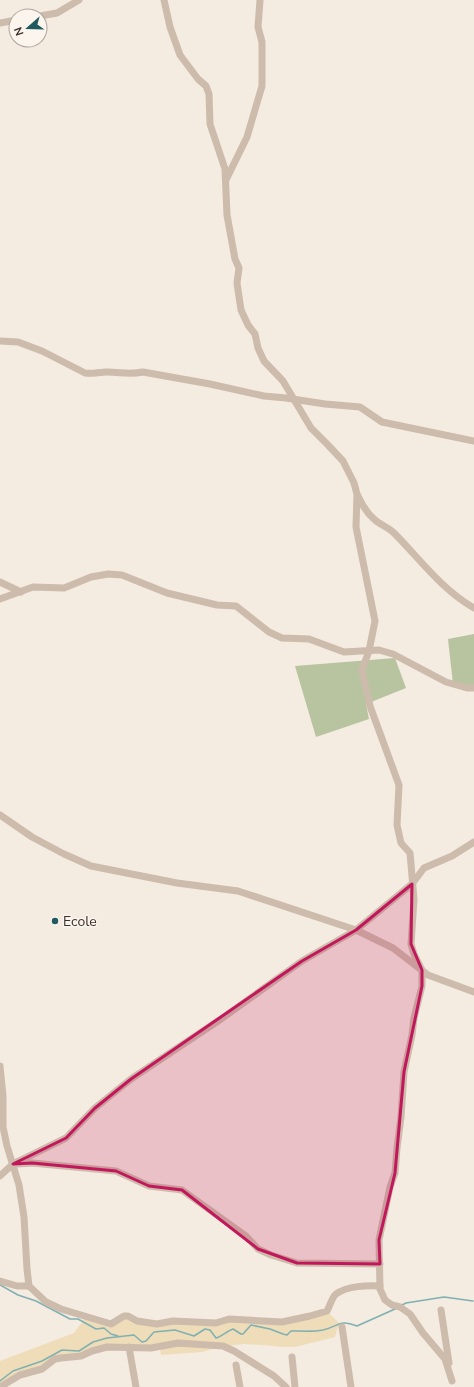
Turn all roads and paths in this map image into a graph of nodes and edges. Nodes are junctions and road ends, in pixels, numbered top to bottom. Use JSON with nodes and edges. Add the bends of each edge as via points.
{"nodes":[{"id":1,"x":79,"y":0,"type":"edge"},
{"id":2,"x":164,"y":0,"type":"edge"},
{"id":3,"x":260,"y":0,"type":"edge"},
{"id":4,"x":48,"y":15,"type":"edge"},
{"id":5,"x":226,"y":180,"type":"junction"},
{"id":6,"x":0,"y":341,"type":"edge"},
{"id":7,"x":294,"y":399,"type":"junction"},
{"id":8,"x":474,"y":441,"type":"edge"},
{"id":9,"x":357,"y":494,"type":"junction"},
{"id":10,"x":0,"y":582,"type":"edge"},
{"id":11,"x":21,"y":592,"type":"junction"},
{"id":12,"x":0,"y":599,"type":"edge"},
{"id":13,"x":474,"y":608,"type":"edge"},
{"id":14,"x":369,"y":651,"type":"junction"},
{"id":15,"x":474,"y":688,"type":"edge"},
{"id":16,"x":0,"y":815,"type":"edge"},
{"id":17,"x":474,"y":842,"type":"edge"},
{"id":18,"x":412,"y":884,"type":"junction"},
{"id":19,"x":356,"y":930,"type":"junction"},
{"id":20,"x":422,"y":970,"type":"junction"},
{"id":21,"x":474,"y":992,"type":"edge"},
{"id":22,"x":0,"y":1066,"type":"edge"},
{"id":23,"x":13,"y":1164,"type":"junction"},
{"id":24,"x":0,"y":1176,"type":"edge"},
{"id":25,"x":380,"y":1264,"type":"junction"},
{"id":26,"x":0,"y":1281,"type":"edge"},
{"id":27,"x":29,"y":1286,"type":"junction"},
{"id":28,"x":380,"y":1286,"type":"junction"},
{"id":29,"x":441,"y":1310,"type":"dead end"},
{"id":30,"x":342,"y":1327,"type":"dead end"},
{"id":31,"x":129,"y":1347,"type":"junction"},
{"id":32,"x":292,"y":1357,"type":"dead end"},
{"id":33,"x":236,"y":1365,"type":"dead end"},
{"id":34,"x":453,"y":1384,"type":"edge"},
{"id":35,"x":0,"y":1387,"type":"edge"},
{"id":36,"x":136,"y":1387,"type":"edge"},
{"id":37,"x":240,"y":1387,"type":"edge"},
{"id":38,"x":286,"y":1387,"type":"edge"},
{"id":39,"x":295,"y":1387,"type":"edge"},
{"id":40,"x":351,"y":1387,"type":"edge"}],
"edges":[{"from":1,"to":4,"type":"street","via":[[57,13]]},
{"from":2,"to":5,"type":"street","via":[[180,55],[206,86],[209,94],[210,124],[225,168]]},
{"from":3,"to":5,"type":"street","via":[[258,27],[262,42],[262,86],[247,137]]},
{"from":5,"to":7,"type":"street","via":[[227,215],[239,268],[237,283],[241,310],[255,334],[264,361],[283,381]]},
{"from":6,"to":7,"type":"street","via":[[18,342],[42,351],[84,373],[143,372],[264,396]]},
{"from":7,"to":8,"type":"street","via":[[360,407],[382,422]]},
{"from":7,"to":9,"type":"street","via":[[310,428],[344,461]]},
{"from":9,"to":13,"type":"street","via":[[374,519],[392,531],[443,584],[464,603]]},
{"from":9,"to":14,"type":"street","via":[[356,527],[375,621]]},
{"from":10,"to":11,"type":"street"},
{"from":11,"to":12,"type":"street"},
{"from":11,"to":14,"type":"street","via":[[33,587],[64,588],[91,577],[108,574],[122,575],[167,593],[217,605],[236,606],[269,632],[282,638],[309,639],[344,652]]},
{"from":14,"to":15,"type":"street","via":[[379,650],[393,654],[446,682]]},
{"from":14,"to":18,"type":"street","via":[[362,670],[370,706],[399,785],[397,825],[401,843],[410,853]]},
{"from":16,"to":19,"type":"street","via":[[32,837],[91,866],[177,883],[238,891]]},
{"from":17,"to":18,"type":"street","via":[[452,856],[424,868]]},
{"from":18,"to":19,"type":"street"},
{"from":18,"to":20,"type":"street","via":[[414,899],[411,944]]},
{"from":19,"to":20,"type":"street","via":[[393,948]]},
{"from":19,"to":23,"type":"street","via":[[302,961],[131,1079],[94,1108],[66,1138]]},
{"from":20,"to":21,"type":"street","via":[[428,975]]},
{"from":20,"to":25,"type":"street","via":[[422,986],[404,1072],[402,1117],[395,1173],[379,1240]]},
{"from":22,"to":23,"type":"street","via":[[3,1127]]},
{"from":23,"to":24,"type":"street"},
{"from":23,"to":25,"type":"street","via":[[32,1163],[116,1171],[149,1186],[182,1190],[246,1236],[258,1249],[297,1263]]},
{"from":23,"to":27,"type":"street","via":[[24,1217]]},
{"from":25,"to":28,"type":"street"},
{"from":26,"to":27,"type":"street","via":[[17,1286]]},
{"from":27,"to":28,"type":"street","via":[[46,1302],[112,1324],[128,1316],[137,1321],[157,1324],[173,1321],[216,1323],[228,1319],[282,1322],[327,1311],[336,1294],[349,1288]]},
{"from":28,"to":34,"type":"street","via":[[385,1300],[410,1314],[445,1359]]},
{"from":29,"to":34,"type":"street"},
{"from":30,"to":40,"type":"street"},
{"from":31,"to":35,"type":"street","via":[[107,1348],[81,1356],[55,1359],[42,1369],[20,1375]]},
{"from":31,"to":36,"type":"street"},
{"from":31,"to":38,"type":"street","via":[[151,1348],[178,1343],[223,1346],[274,1376]]},
{"from":32,"to":39,"type":"street"},
{"from":33,"to":37,"type":"street"}]}
